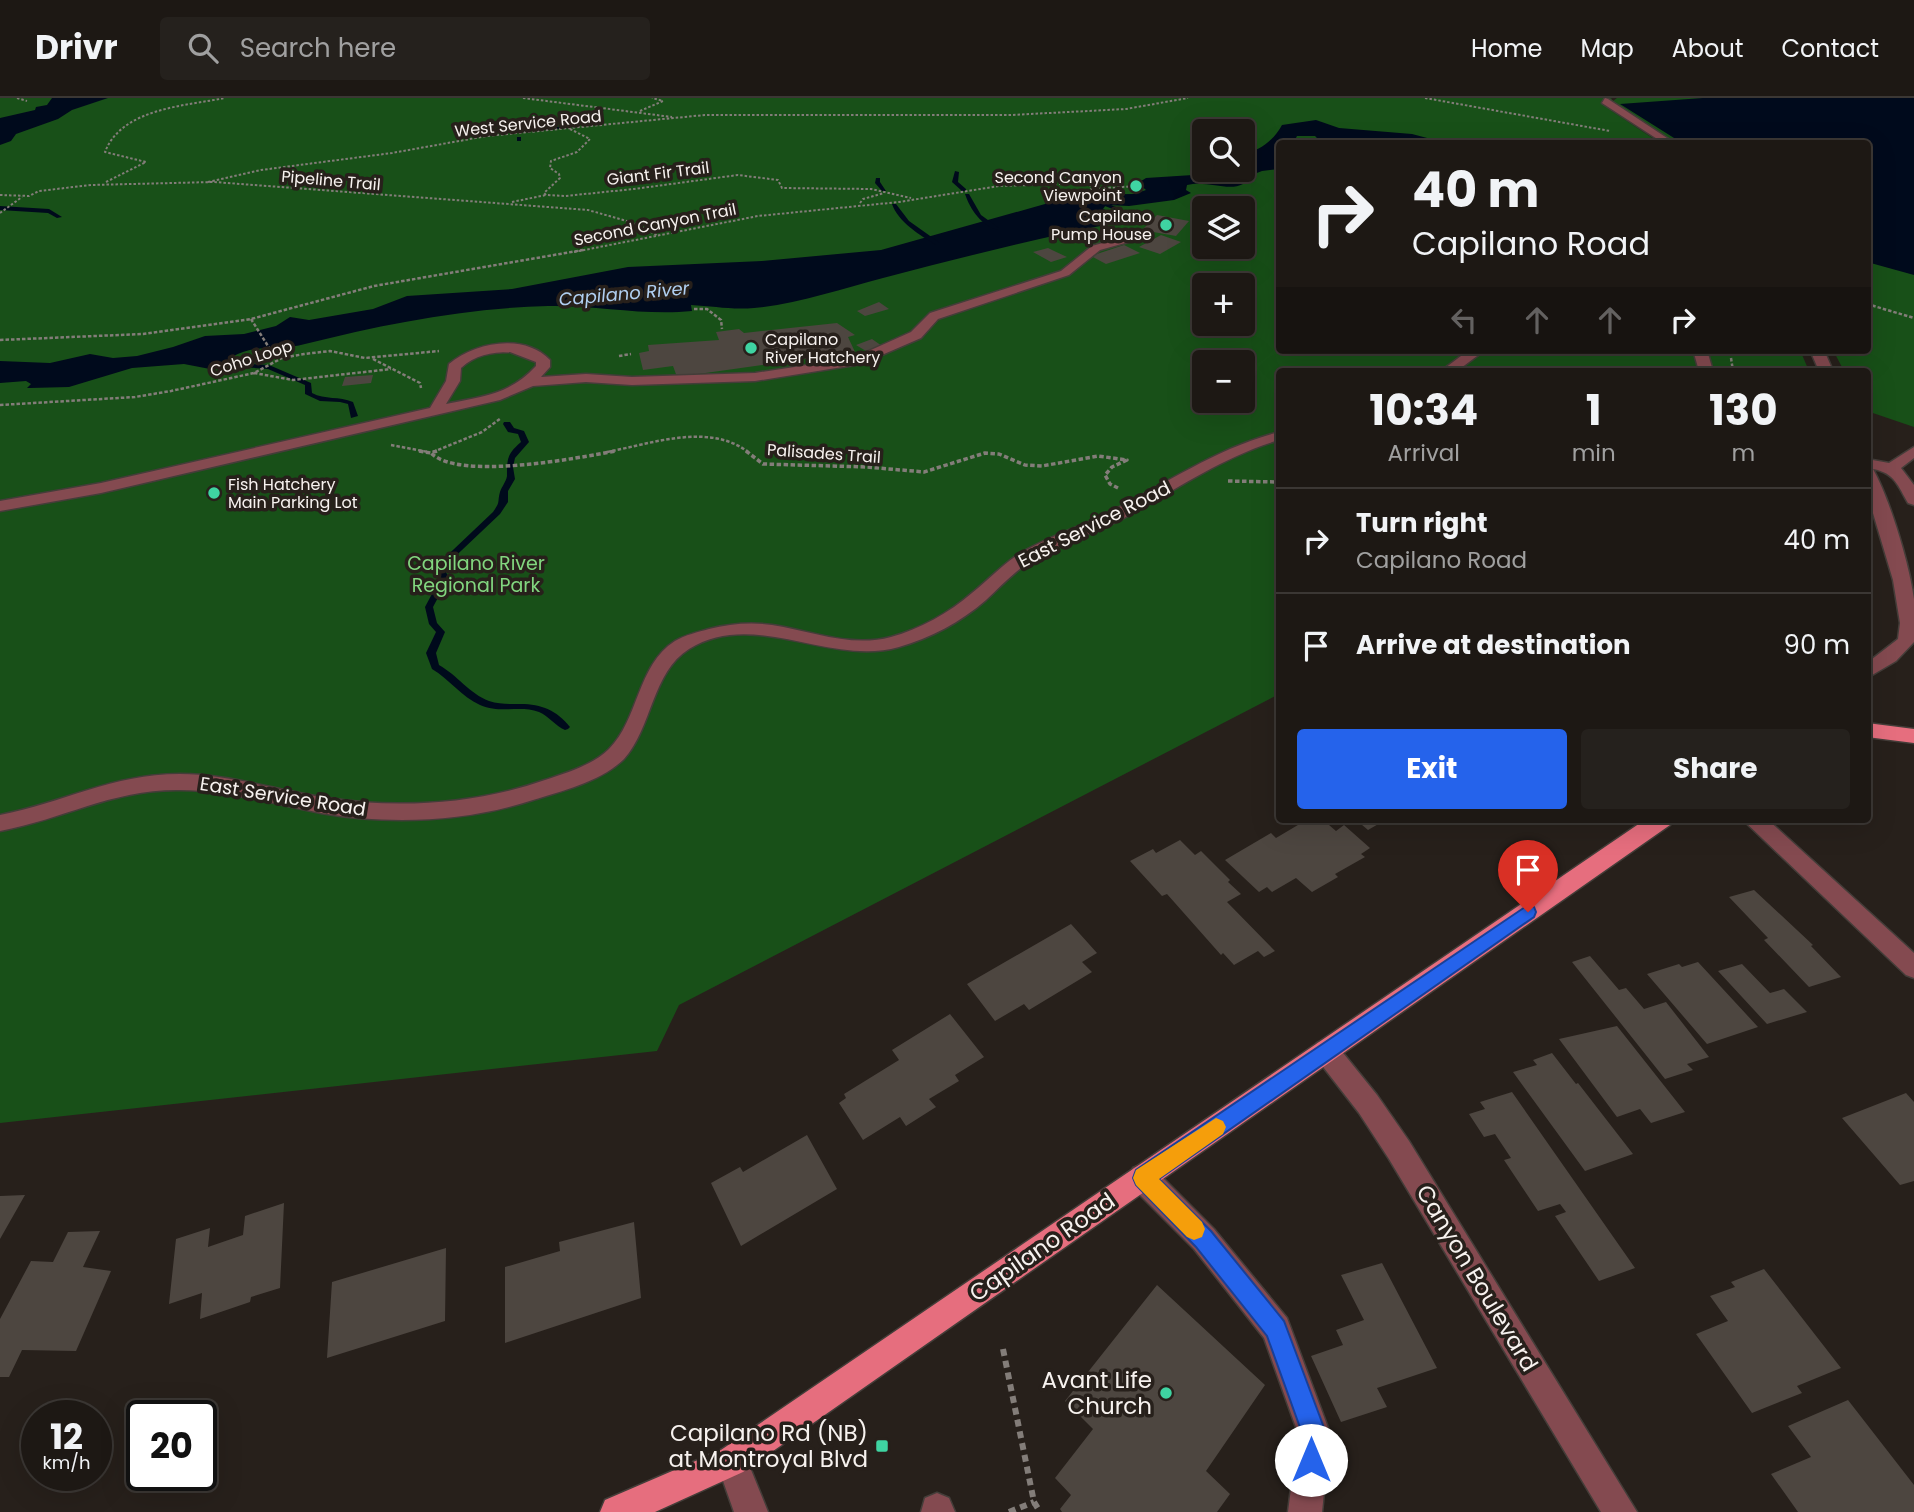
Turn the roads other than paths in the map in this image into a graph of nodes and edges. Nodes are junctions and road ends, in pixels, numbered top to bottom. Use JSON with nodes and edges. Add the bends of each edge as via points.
{"nodes":[{"id":1,"x":1605,"y":101,"type":"dead end"},
{"id":2,"x":1666,"y":140,"type":"edge"},
{"id":3,"x":1142,"y":235,"type":"dead end"},
{"id":4,"x":1472,"y":354,"type":"edge"},
{"id":5,"x":1452,"y":368,"type":"edge"},
{"id":6,"x":529,"y":382,"type":"junction"},
{"id":7,"x":435,"y":411,"type":"junction"},
{"id":8,"x":1276,"y":437,"type":"edge"},
{"id":9,"x":1914,"y":452,"type":"edge"},
{"id":10,"x":1871,"y":464,"type":"edge"},
{"id":11,"x":1892,"y":468,"type":"junction"},
{"id":12,"x":1871,"y":481,"type":"edge"},
{"id":13,"x":1914,"y":500,"type":"edge"},
{"id":14,"x":0,"y":506,"type":"edge"},
{"id":15,"x":1871,"y":669,"type":"edge"},
{"id":16,"x":1871,"y":731,"type":"edge"},
{"id":17,"x":1914,"y":736,"type":"edge"},
{"id":18,"x":0,"y":823,"type":"edge"},
{"id":19,"x":1656,"y":823,"type":"edge"},
{"id":20,"x":1757,"y":823,"type":"edge"},
{"id":21,"x":1914,"y":968,"type":"edge"},
{"id":22,"x":1326,"y":1051,"type":"junction"},
{"id":23,"x":1143,"y":1178,"type":"junction"},
{"id":24,"x":732,"y":1461,"type":"junction"},
{"id":25,"x":617,"y":1512,"type":"edge"},
{"id":26,"x":751,"y":1512,"type":"edge"},
{"id":27,"x":1305,"y":1512,"type":"edge"},
{"id":28,"x":1620,"y":1512,"type":"edge"}],
"edges":[{"from":1,"to":2,"type":"street"},
{"from":3,"to":6,"type":"street","via":[[1097,248],[1065,273],[934,316],[916,335],[856,361],[755,377]]},
{"from":4,"to":5,"type":"street"},
{"from":6,"to":7,"type":"street","via":[[500,396]]},
{"from":6,"to":7,"type":"street","via":[[544,367],[535,353],[512,347],[467,355],[454,367],[453,380]]},
{"from":7,"to":14,"type":"street","via":[[101,488]]},
{"from":8,"to":18,"type":"street","name":"East Service Road","via":[[1258,441],[1031,554],[951,617],[891,644],[844,646],[769,630],[731,632],[681,646],[663,666],[630,734],[614,756],[554,785],[507,800],[447,811],[388,811],[326,806],[220,783],[181,782],[99,793]]},
{"from":9,"to":11,"type":"street"},
{"from":10,"to":11,"type":"street"},
{"from":11,"to":13,"type":"street"},
{"from":12,"to":15,"type":"street","via":[[1894,541],[1910,610],[1909,635],[1900,648]]},
{"from":16,"to":17,"type":"main road"},
{"from":19,"to":22,"type":"main road","name":"Capilano Road"},
{"from":20,"to":21,"type":"street"},
{"from":22,"to":23,"type":"main road","name":"Capilano Road"},
{"from":22,"to":28,"type":"street","name":"Canyon Boulevard","via":[[1399,1150]]},
{"from":23,"to":24,"type":"main road","name":"Capilano Road"},
{"from":23,"to":27,"type":"street","via":[[1204,1239],[1276,1329],[1314,1433]]},
{"from":24,"to":25,"type":"main road","name":"Capilano Road"},
{"from":24,"to":26,"type":"street"}]}
